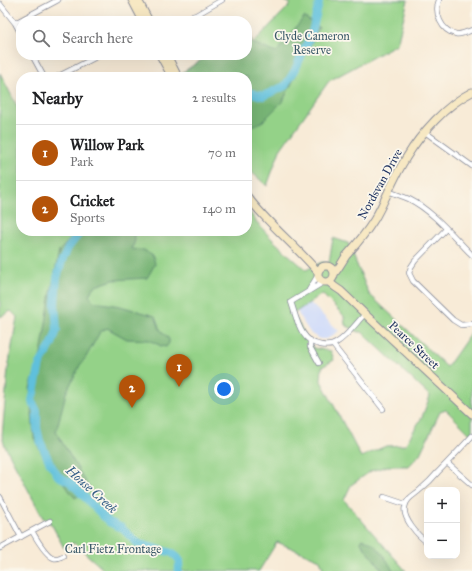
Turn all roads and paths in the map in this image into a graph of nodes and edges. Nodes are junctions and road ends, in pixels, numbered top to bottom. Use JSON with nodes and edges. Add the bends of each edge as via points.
{"nodes":[{"id":1,"x":58,"y":0,"type":"edge"},
{"id":2,"x":132,"y":0,"type":"edge"},
{"id":3,"x":138,"y":0,"type":"edge"},
{"id":4,"x":222,"y":0,"type":"edge"},
{"id":5,"x":439,"y":0,"type":"edge"},
{"id":6,"x":0,"y":4,"type":"edge"},
{"id":7,"x":28,"y":16,"type":"edge"},
{"id":8,"x":140,"y":16,"type":"edge"},
{"id":9,"x":146,"y":16,"type":"edge"},
{"id":10,"x":191,"y":16,"type":"edge"},
{"id":11,"x":15,"y":23,"type":"edge"},
{"id":12,"x":472,"y":30,"type":"edge"},
{"id":13,"x":35,"y":60,"type":"edge"},
{"id":14,"x":90,"y":60,"type":"edge"},
{"id":15,"x":163,"y":60,"type":"edge"},
{"id":16,"x":170,"y":60,"type":"edge"},
{"id":17,"x":41,"y":72,"type":"edge"},
{"id":18,"x":67,"y":72,"type":"edge"},
{"id":19,"x":169,"y":72,"type":"edge"},
{"id":20,"x":176,"y":72,"type":"edge"},
{"id":21,"x":472,"y":92,"type":"edge"},
{"id":22,"x":425,"y":132,"type":"junction"},
{"id":23,"x":472,"y":166,"type":"edge"},
{"id":24,"x":388,"y":191,"type":"junction"},
{"id":25,"x":252,"y":202,"type":"edge"},
{"id":26,"x":446,"y":229,"type":"junction"},
{"id":27,"x":472,"y":255,"type":"edge"},
{"id":28,"x":304,"y":256,"type":"junction"},
{"id":29,"x":345,"y":258,"type":"junction"},
{"id":30,"x":327,"y":267,"type":"junction"},
{"id":31,"x":318,"y":274,"type":"junction"},
{"id":32,"x":330,"y":279,"type":"junction"},
{"id":33,"x":308,"y":292,"type":"junction"},
{"id":34,"x":365,"y":314,"type":"junction"},
{"id":35,"x":472,"y":324,"type":"edge"},
{"id":36,"x":310,"y":340,"type":"junction"},
{"id":37,"x":333,"y":345,"type":"junction"},
{"id":38,"x":319,"y":363,"type":"dead end"},
{"id":39,"x":383,"y":409,"type":"dead end"},
{"id":40,"x":472,"y":414,"type":"edge"},
{"id":41,"x":472,"y":436,"type":"edge"},
{"id":42,"x":447,"y":463,"type":"junction"},
{"id":43,"x":472,"y":485,"type":"edge"},
{"id":44,"x":0,"y":496,"type":"edge"},
{"id":45,"x":384,"y":497,"type":"dead end"},
{"id":46,"x":405,"y":504,"type":"junction"},
{"id":47,"x":50,"y":521,"type":"dead end"},
{"id":48,"x":32,"y":531,"type":"junction"},
{"id":49,"x":21,"y":537,"type":"junction"},
{"id":50,"x":424,"y":539,"type":"edge"},
{"id":51,"x":0,"y":548,"type":"edge"},
{"id":52,"x":63,"y":556,"type":"dead end"}],
"edges":[{"from":1,"to":7,"type":"street"},
{"from":2,"to":8,"type":"main road"},
{"from":3,"to":9,"type":"main road"},
{"from":4,"to":10,"type":"street"},
{"from":5,"to":12,"type":"street","via":[[437,13],[446,28],[456,34]]},
{"from":6,"to":11,"type":"street"},
{"from":13,"to":17,"type":"street"},
{"from":14,"to":18,"type":"street"},
{"from":15,"to":19,"type":"main road"},
{"from":16,"to":20,"type":"main road"},
{"from":21,"to":22,"type":"main road","name":"Nordsvan Drive","via":[[450,107]]},
{"from":22,"to":23,"type":"street"},
{"from":22,"to":24,"type":"main road","name":"Nordsvan Drive","via":[[406,158]]},
{"from":24,"to":26,"type":"street","via":[[423,208]]},
{"from":24,"to":29,"type":"main road","name":"Nordsvan Drive","via":[[374,220]]},
{"from":25,"to":28,"type":"main road"},
{"from":26,"to":27,"type":"street"},
{"from":26,"to":35,"type":"street","via":[[416,260],[409,273],[413,281],[449,317],[461,325]]},
{"from":28,"to":30,"type":"main road"},
{"from":28,"to":31,"type":"main road"},
{"from":29,"to":30,"type":"main road","name":"Nordsvan Drive"},
{"from":29,"to":32,"type":"main road","name":"Nordsvan Drive"},
{"from":30,"to":31,"type":"main road","via":[[320,269]]},
{"from":30,"to":32,"type":"main road","via":[[332,270]]},
{"from":31,"to":32,"type":"main road","via":[[320,280]]},
{"from":31,"to":33,"type":"street","name":"Nordsvan Drive"},
{"from":32,"to":33,"type":"street","name":"Nordsvan Drive"},
{"from":32,"to":34,"type":"main road","name":"Pearce Street","via":[[335,288]]},
{"from":33,"to":36,"type":"street","name":"Nordsvan Drive","via":[[291,302],[300,329]]},
{"from":34,"to":37,"type":"street"},
{"from":34,"to":40,"type":"main road","name":"Pearce Street"},
{"from":36,"to":37,"type":"street","via":[[324,346]]},
{"from":36,"to":38,"type":"street","via":[[310,347]]},
{"from":37,"to":39,"type":"street"},
{"from":41,"to":42,"type":"street"},
{"from":42,"to":43,"type":"street"},
{"from":42,"to":46,"type":"street"},
{"from":44,"to":49,"type":"street"},
{"from":45,"to":46,"type":"street"},
{"from":46,"to":50,"type":"street","via":[[407,520]]},
{"from":47,"to":48,"type":"street"},
{"from":48,"to":49,"type":"street"},
{"from":48,"to":52,"type":"street","via":[[50,556]]},
{"from":49,"to":51,"type":"street"}]}
